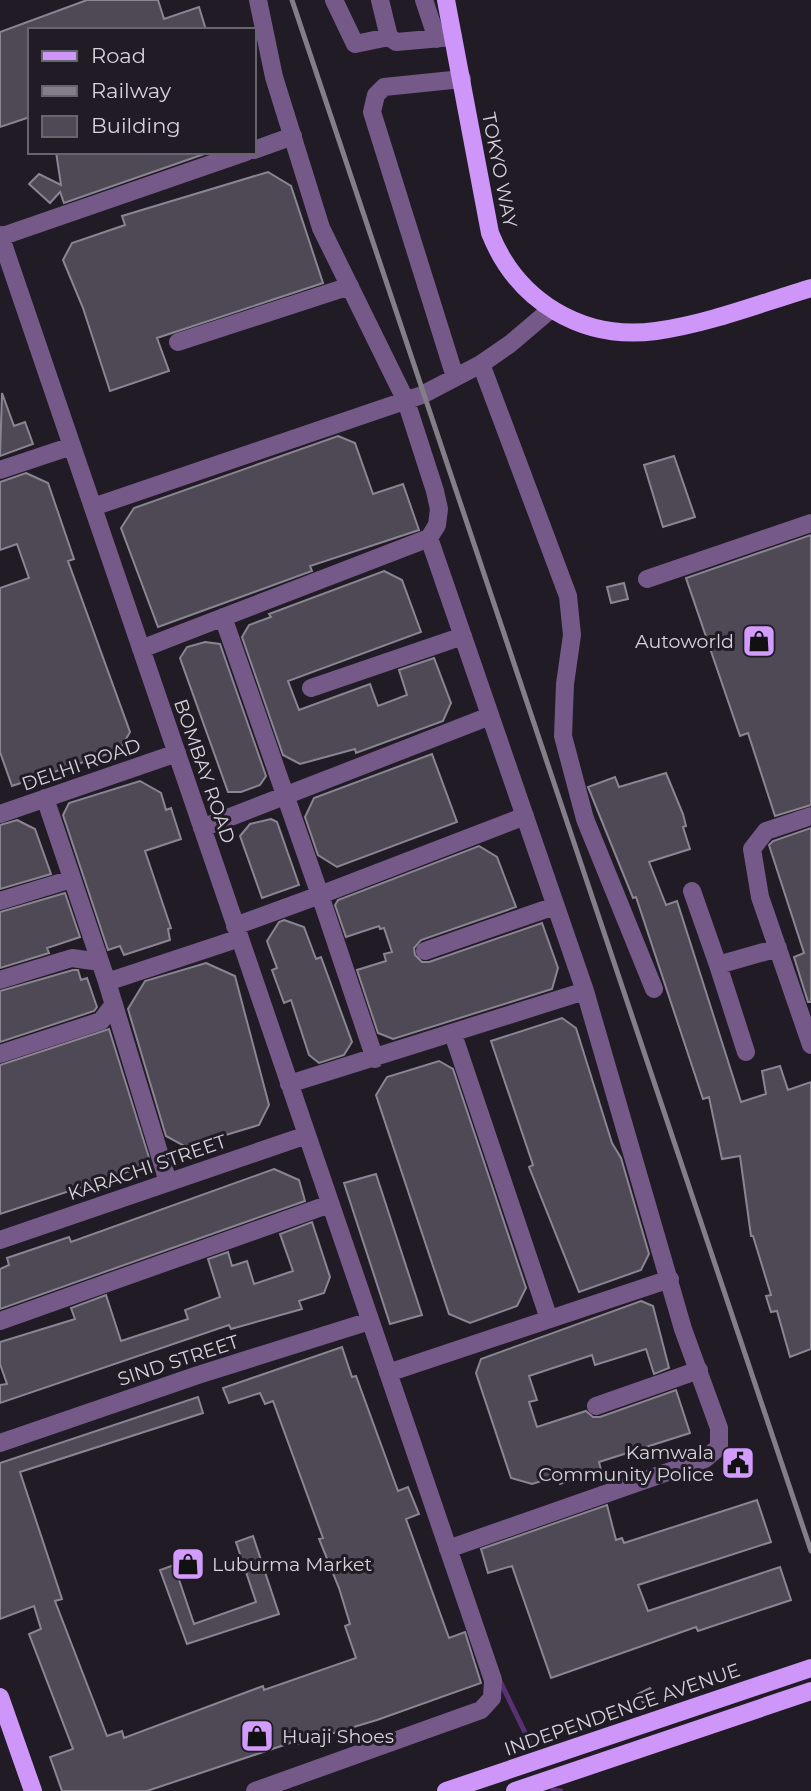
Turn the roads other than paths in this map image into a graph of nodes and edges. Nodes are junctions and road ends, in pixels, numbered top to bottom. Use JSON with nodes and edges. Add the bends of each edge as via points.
{"nodes":[{"id":1,"x":258,"y":0,"type":"edge"},
{"id":2,"x":334,"y":0,"type":"edge"},
{"id":3,"x":380,"y":0,"type":"edge"},
{"id":4,"x":424,"y":0,"type":"edge"},
{"id":5,"x":446,"y":0,"type":"edge"},
{"id":6,"x":390,"y":37,"type":"junction"},
{"id":7,"x":445,"y":38,"type":"junction"},
{"id":8,"x":462,"y":79,"type":"junction"},
{"id":9,"x":293,"y":136,"type":"junction"},
{"id":10,"x":256,"y":149,"type":"edge"},
{"id":11,"x":240,"y":154,"type":"edge"},
{"id":12,"x":0,"y":236,"type":"edge"},
{"id":13,"x":4,"y":260,"type":"edge"},
{"id":14,"x":349,"y":286,"type":"junction"},
{"id":15,"x":811,"y":288,"type":"edge"},
{"id":16,"x":550,"y":310,"type":"junction"},
{"id":17,"x":178,"y":342,"type":"dead end"},
{"id":18,"x":481,"y":364,"type":"junction"},
{"id":19,"x":455,"y":377,"type":"junction"},
{"id":20,"x":407,"y":401,"type":"junction"},
{"id":21,"x":72,"y":446,"type":"junction"},
{"id":22,"x":0,"y":470,"type":"edge"},
{"id":23,"x":93,"y":508,"type":"junction"},
{"id":24,"x":811,"y":523,"type":"edge"},
{"id":25,"x":429,"y":538,"type":"junction"},
{"id":26,"x":647,"y":579,"type":"dead end"},
{"id":27,"x":223,"y":617,"type":"junction"},
{"id":28,"x":463,"y":636,"type":"junction"},
{"id":29,"x":141,"y":649,"type":"junction"},
{"id":30,"x":311,"y":688,"type":"dead end"},
{"id":31,"x":490,"y":716,"type":"junction"},
{"id":32,"x":177,"y":753,"type":"junction"},
{"id":33,"x":285,"y":795,"type":"junction"},
{"id":34,"x":45,"y":798,"type":"junction"},
{"id":35,"x":0,"y":814,"type":"edge"},
{"id":36,"x":525,"y":816,"type":"junction"},
{"id":37,"x":811,"y":816,"type":"edge"},
{"id":38,"x":202,"y":828,"type":"junction"},
{"id":39,"x":72,"y":879,"type":"junction"},
{"id":40,"x":692,"y":891,"type":"dead end"},
{"id":41,"x":320,"y":895,"type":"junction"},
{"id":42,"x":0,"y":901,"type":"edge"},
{"id":43,"x":555,"y":906,"type":"junction"},
{"id":44,"x":237,"y":932,"type":"junction"},
{"id":45,"x":778,"y":948,"type":"junction"},
{"id":46,"x":425,"y":951,"type":"dead end"},
{"id":47,"x":100,"y":962,"type":"junction"},
{"id":48,"x":718,"y":965,"type":"junction"},
{"id":49,"x":0,"y":980,"type":"edge"},
{"id":50,"x":107,"y":982,"type":"junction"},
{"id":51,"x":654,"y":989,"type":"dead end"},
{"id":52,"x":585,"y":991,"type":"junction"},
{"id":53,"x":114,"y":1004,"type":"junction"},
{"id":54,"x":453,"y":1034,"type":"junction"},
{"id":55,"x":811,"y":1045,"type":"edge"},
{"id":56,"x":746,"y":1052,"type":"dead end"},
{"id":57,"x":0,"y":1054,"type":"edge"},
{"id":58,"x":375,"y":1059,"type":"junction"},
{"id":59,"x":289,"y":1084,"type":"junction"},
{"id":60,"x":307,"y":1135,"type":"junction"},
{"id":61,"x":168,"y":1182,"type":"junction"},
{"id":62,"x":330,"y":1205,"type":"junction"},
{"id":63,"x":0,"y":1240,"type":"edge"},
{"id":64,"x":670,"y":1279,"type":"junction"},
{"id":65,"x":549,"y":1319,"type":"junction"},
{"id":66,"x":0,"y":1321,"type":"edge"},
{"id":67,"x":370,"y":1321,"type":"junction"},
{"id":68,"x":699,"y":1370,"type":"junction"},
{"id":69,"x":388,"y":1373,"type":"junction"},
{"id":70,"x":596,"y":1406,"type":"dead end"},
{"id":71,"x":0,"y":1443,"type":"edge"},
{"id":72,"x":448,"y":1549,"type":"junction"},
{"id":73,"x":811,"y":1668,"type":"edge"},
{"id":74,"x":811,"y":1691,"type":"edge"},
{"id":75,"x":0,"y":1698,"type":"edge"},
{"id":76,"x":33,"y":1791,"type":"edge"},
{"id":77,"x":255,"y":1791,"type":"edge"},
{"id":78,"x":446,"y":1791,"type":"edge"},
{"id":79,"x":515,"y":1791,"type":"edge"}],
"edges":[{"from":1,"to":9,"type":"street","via":[[274,77]]},
{"from":2,"to":6,"type":"street","via":[[355,44]]},
{"from":3,"to":6,"type":"street"},
{"from":4,"to":7,"type":"street"},
{"from":5,"to":7,"type":"main road","name":"TOKYO WAY"},
{"from":6,"to":7,"type":"street","via":[[396,42]]},
{"from":7,"to":8,"type":"main road","name":"TOKYO WAY"},
{"from":8,"to":16,"type":"main road","name":"TOKYO WAY","via":[[490,233],[514,279]]},
{"from":8,"to":19,"type":"street","via":[[384,87],[376,94],[372,112]]},
{"from":9,"to":10,"type":"street"},
{"from":9,"to":14,"type":"street","via":[[321,228]]},
{"from":11,"to":12,"type":"street"},
{"from":12,"to":13,"type":"street","name":"BOMBAY ROAD"},
{"from":13,"to":21,"type":"street","name":"BOMBAY ROAD"},
{"from":14,"to":17,"type":"street"},
{"from":14,"to":20,"type":"street"},
{"from":15,"to":16,"type":"main road","name":"TOKYO WAY","via":[[656,331],[599,330]]},
{"from":16,"to":18,"type":"street"},
{"from":18,"to":19,"type":"street"},
{"from":18,"to":51,"type":"street","via":[[568,596],[572,635],[564,736],[585,819]]},
{"from":19,"to":20,"type":"street"},
{"from":20,"to":23,"type":"street"},
{"from":20,"to":25,"type":"street","via":[[439,509]]},
{"from":21,"to":22,"type":"street"},
{"from":21,"to":23,"type":"street","name":"BOMBAY ROAD"},
{"from":23,"to":29,"type":"street","name":"BOMBAY ROAD"},
{"from":24,"to":26,"type":"street"},
{"from":25,"to":27,"type":"street"},
{"from":25,"to":28,"type":"street"},
{"from":27,"to":29,"type":"street"},
{"from":27,"to":33,"type":"street"},
{"from":28,"to":30,"type":"street"},
{"from":28,"to":31,"type":"street"},
{"from":29,"to":32,"type":"street","name":"BOMBAY ROAD"},
{"from":31,"to":33,"type":"street"},
{"from":31,"to":36,"type":"street"},
{"from":32,"to":34,"type":"street","name":"DELHI ROAD"},
{"from":32,"to":38,"type":"street","name":"BOMBAY ROAD"},
{"from":33,"to":38,"type":"street"},
{"from":33,"to":41,"type":"street"},
{"from":34,"to":35,"type":"street","name":"DELHI ROAD"},
{"from":34,"to":39,"type":"street"},
{"from":36,"to":41,"type":"street"},
{"from":36,"to":43,"type":"street"},
{"from":37,"to":45,"type":"street","via":[[766,831],[752,849]]},
{"from":38,"to":44,"type":"street","name":"BOMBAY ROAD"},
{"from":39,"to":42,"type":"street"},
{"from":39,"to":47,"type":"street"},
{"from":40,"to":48,"type":"street"},
{"from":41,"to":44,"type":"street"},
{"from":41,"to":58,"type":"street"},
{"from":43,"to":46,"type":"street"},
{"from":43,"to":52,"type":"street"},
{"from":44,"to":50,"type":"street"},
{"from":44,"to":59,"type":"street","name":"BOMBAY ROAD"},
{"from":45,"to":48,"type":"street"},
{"from":45,"to":55,"type":"street"},
{"from":47,"to":49,"type":"street","via":[[72,958]]},
{"from":47,"to":50,"type":"street"},
{"from":48,"to":56,"type":"street"},
{"from":50,"to":53,"type":"street"},
{"from":52,"to":54,"type":"street"},
{"from":52,"to":64,"type":"street"},
{"from":53,"to":57,"type":"street","via":[[101,1021]]},
{"from":53,"to":61,"type":"street"},
{"from":54,"to":58,"type":"street"},
{"from":54,"to":65,"type":"street"},
{"from":58,"to":59,"type":"street"},
{"from":59,"to":60,"type":"street","name":"BOMBAY ROAD"},
{"from":60,"to":61,"type":"street","name":"KARACHI STREET"},
{"from":60,"to":62,"type":"street","name":"BOMBAY ROAD"},
{"from":61,"to":63,"type":"street","name":"KARACHI STREET"},
{"from":62,"to":66,"type":"street"},
{"from":62,"to":67,"type":"street","name":"BOMBAY ROAD"},
{"from":64,"to":65,"type":"street"},
{"from":64,"to":68,"type":"street","via":[[682,1329]]},
{"from":65,"to":69,"type":"street"},
{"from":67,"to":69,"type":"street","name":"BOMBAY ROAD"},
{"from":67,"to":71,"type":"street","name":"SIND STREET"},
{"from":68,"to":70,"type":"street"},
{"from":68,"to":72,"type":"street","via":[[719,1428],[719,1447],[705,1460]]},
{"from":69,"to":72,"type":"street","name":"BOMBAY ROAD"},
{"from":72,"to":77,"type":"street","name":"BOMBAY ROAD","via":[[493,1680],[492,1698],[481,1710]]},
{"from":73,"to":78,"type":"main road","name":"INDEPENDENCE AVENUE"},
{"from":74,"to":79,"type":"main road"},
{"from":75,"to":76,"type":"main road"}]}
